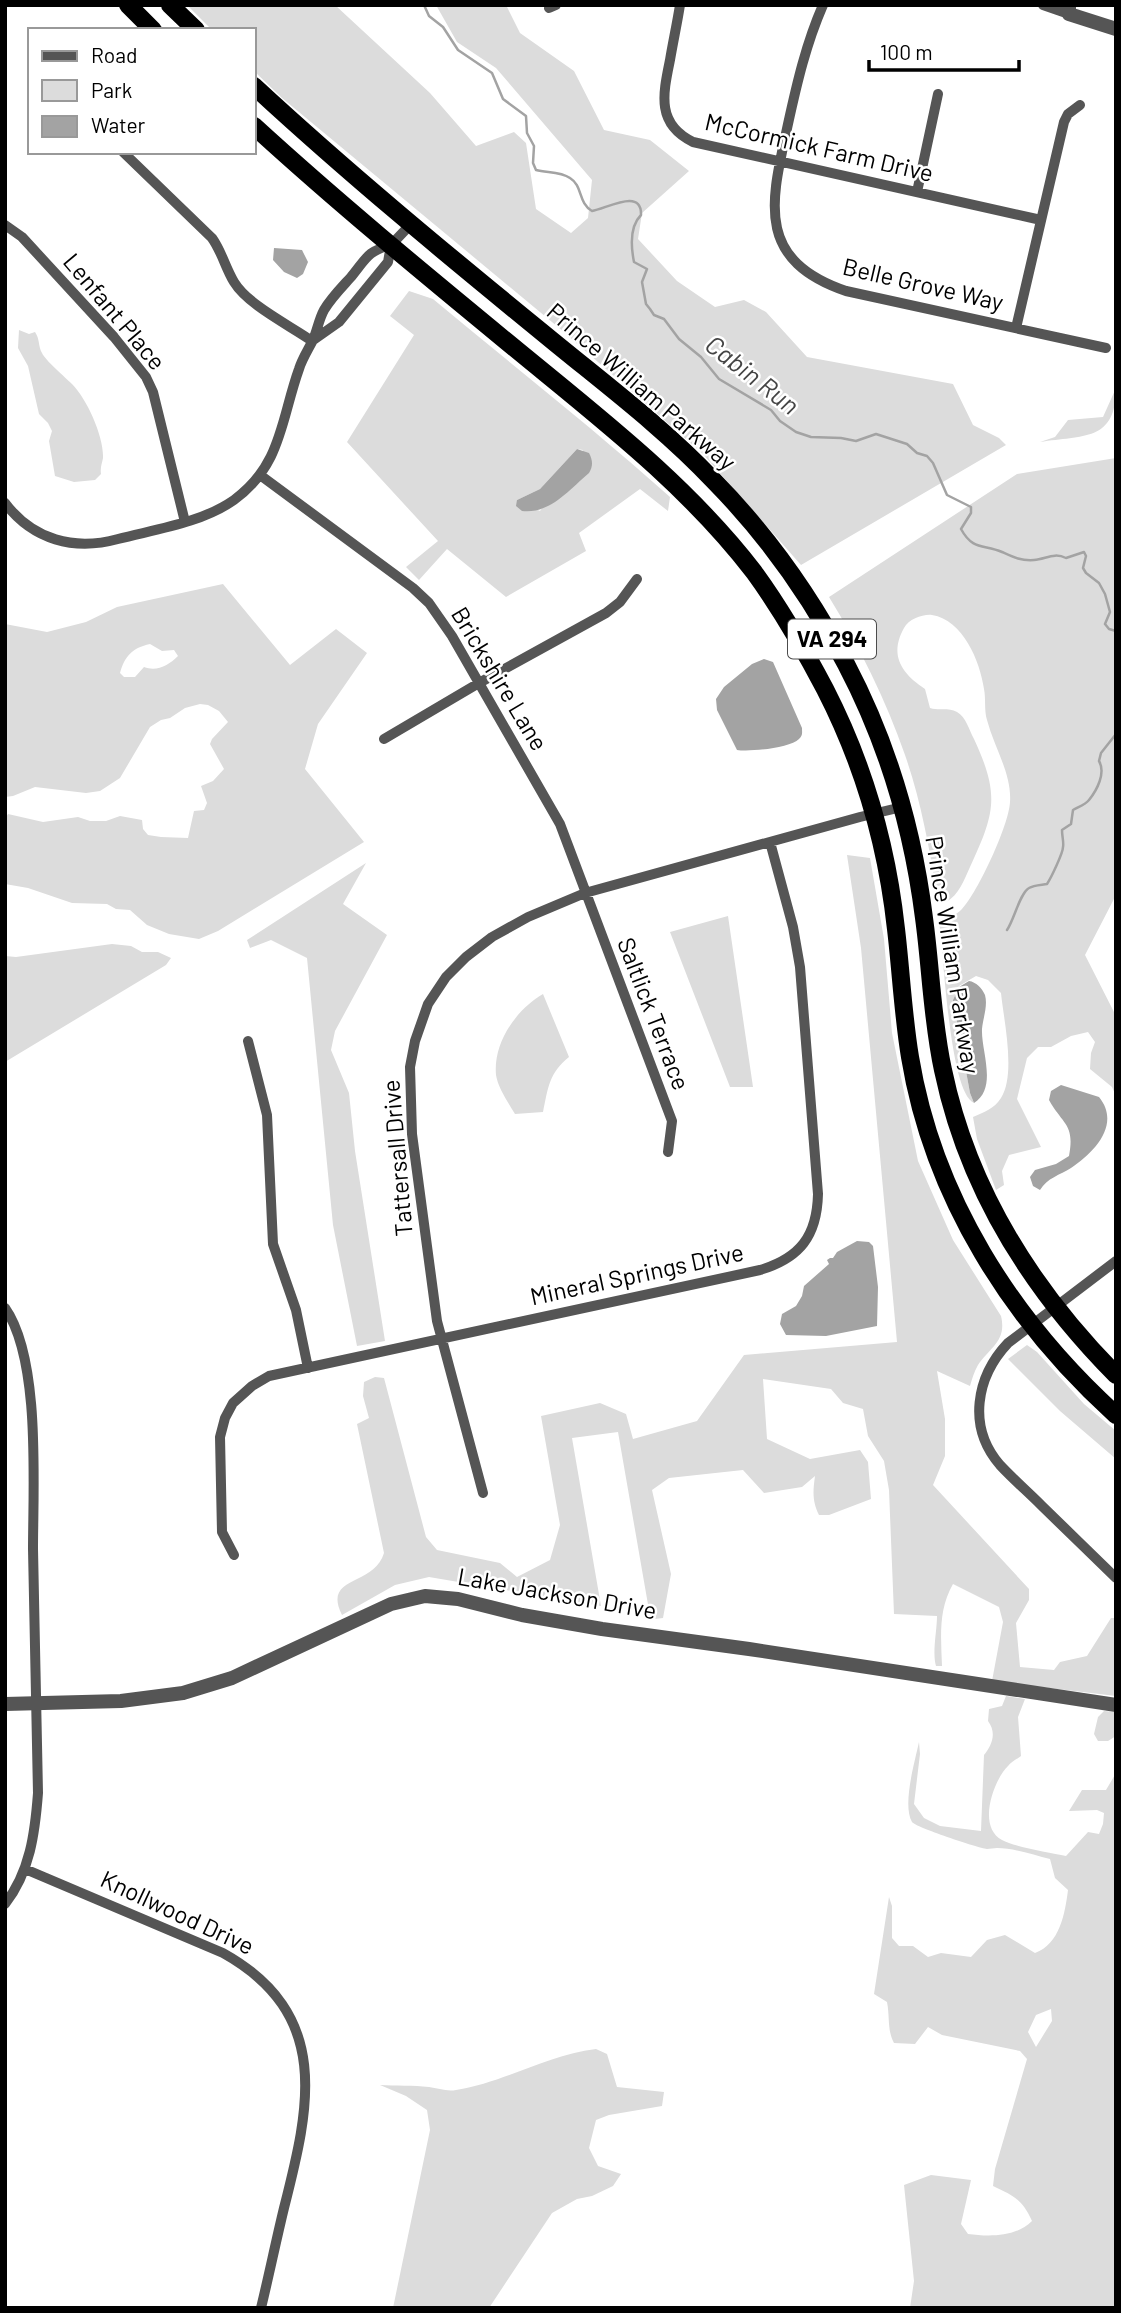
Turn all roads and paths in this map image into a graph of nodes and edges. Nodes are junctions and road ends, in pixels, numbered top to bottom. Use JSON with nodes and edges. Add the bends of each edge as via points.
{"nodes":[{"id":1,"x":128,"y":5,"type":"edge"},
{"id":2,"x":170,"y":5,"type":"edge"},
{"id":3,"x":680,"y":5,"type":"edge"},
{"id":4,"x":822,"y":5,"type":"edge"},
{"id":5,"x":1043,"y":5,"type":"edge"},
{"id":6,"x":1069,"y":10,"type":"edge"},
{"id":7,"x":151,"y":28,"type":"edge"},
{"id":8,"x":193,"y":28,"type":"edge"},
{"id":9,"x":1116,"y":29,"type":"edge"},
{"id":10,"x":256,"y":88,"type":"edge"},
{"id":11,"x":938,"y":94,"type":"dead end"},
{"id":12,"x":1080,"y":105,"type":"dead end"},
{"id":13,"x":256,"y":128,"type":"edge"},
{"id":14,"x":125,"y":154,"type":"edge"},
{"id":15,"x":780,"y":162,"type":"junction"},
{"id":16,"x":917,"y":192,"type":"junction"},
{"id":17,"x":1041,"y":220,"type":"junction"},
{"id":18,"x":411,"y":224,"type":"junction"},
{"id":19,"x":5,"y":225,"type":"edge"},
{"id":20,"x":391,"y":245,"type":"junction"},
{"id":21,"x":1016,"y":328,"type":"junction"},
{"id":22,"x":312,"y":341,"type":"junction"},
{"id":23,"x":1106,"y":348,"type":"dead end"},
{"id":24,"x":260,"y":475,"type":"junction"},
{"id":25,"x":5,"y":503,"type":"edge"},
{"id":26,"x":185,"y":522,"type":"junction"},
{"id":27,"x":637,"y":579,"type":"dead end"},
{"id":28,"x":479,"y":683,"type":"junction"},
{"id":29,"x":384,"y":739,"type":"dead end"},
{"id":30,"x":902,"y":807,"type":"junction"},
{"id":31,"x":873,"y":814,"type":"junction"},
{"id":32,"x":770,"y":842,"type":"junction"},
{"id":33,"x":585,"y":892,"type":"junction"},
{"id":34,"x":248,"y":1041,"type":"dead end"},
{"id":35,"x":668,"y":1152,"type":"dead end"},
{"id":36,"x":1116,"y":1261,"type":"edge"},
{"id":37,"x":5,"y":1308,"type":"edge"},
{"id":38,"x":1054,"y":1308,"type":"junction"},
{"id":39,"x":1031,"y":1326,"type":"junction"},
{"id":40,"x":441,"y":1338,"type":"junction"},
{"id":41,"x":308,"y":1367,"type":"junction"},
{"id":42,"x":1116,"y":1375,"type":"edge"},
{"id":43,"x":1116,"y":1415,"type":"edge"},
{"id":44,"x":483,"y":1493,"type":"dead end"},
{"id":45,"x":234,"y":1555,"type":"dead end"},
{"id":46,"x":1116,"y":1578,"type":"edge"},
{"id":47,"x":5,"y":1704,"type":"edge"},
{"id":48,"x":37,"y":1704,"type":"junction"},
{"id":49,"x":1116,"y":1705,"type":"edge"},
{"id":50,"x":25,"y":1869,"type":"junction"},
{"id":51,"x":5,"y":1904,"type":"edge"},
{"id":52,"x":261,"y":2308,"type":"edge"}],
"edges":[{"from":1,"to":7,"type":"highway"},
{"from":2,"to":8,"type":"highway"},
{"from":3,"to":15,"type":"street","name":"McCormick Farm Drive","via":[[664,92],[670,122],[693,142]]},
{"from":4,"to":15,"type":"street","name":"Belle Grove Way","via":[[806,46]]},
{"from":5,"to":6,"type":"street"},
{"from":6,"to":9,"type":"street"},
{"from":10,"to":18,"type":"highway","name":"Prince William Parkway","number":"VA 294"},
{"from":11,"to":16,"type":"street"},
{"from":12,"to":17,"type":"street","via":[[1073,107],[1064,122]]},
{"from":13,"to":20,"type":"highway","name":"Prince William Parkway","number":"VA 294"},
{"from":14,"to":22,"type":"street","via":[[212,238],[241,291]]},
{"from":15,"to":16,"type":"street","name":"McCormick Farm Drive"},
{"from":15,"to":21,"type":"street","name":"Belle Grove Way","via":[[774,191],[775,221],[790,256],[812,276],[846,291]]},
{"from":16,"to":17,"type":"street","name":"McCormick Farm Drive"},
{"from":17,"to":21,"type":"street"},
{"from":18,"to":20,"type":"street"},
{"from":18,"to":30,"type":"highway","name":"Prince William Parkway","number":"VA 294","via":[[633,406],[741,509],[795,579],[845,661],[877,730]]},
{"from":19,"to":26,"type":"street","name":"Lenfant Place","via":[[22,237],[146,377]]},
{"from":20,"to":22,"type":"street","via":[[388,262],[339,322]]},
{"from":20,"to":22,"type":"street","via":[[373,250],[324,310]]},
{"from":20,"to":31,"type":"highway","name":"Prince William Parkway","number":"VA 294","via":[[653,463],[725,537],[779,609],[814,669],[850,746]]},
{"from":21,"to":23,"type":"street","name":"Belle Grove Way"},
{"from":22,"to":24,"type":"street","via":[[299,368],[281,436]]},
{"from":24,"to":26,"type":"street","via":[[220,509]]},
{"from":24,"to":28,"type":"street","name":"Brickshire Lane","via":[[429,603]]},
{"from":25,"to":26,"type":"street","via":[[27,526],[69,544],[104,543]]},
{"from":27,"to":28,"type":"street","via":[[620,603],[606,613]]},
{"from":28,"to":29,"type":"street"},
{"from":28,"to":33,"type":"street","name":"Brickshire Lane","via":[[559,824]]},
{"from":30,"to":31,"type":"street","name":"Tattersall Drive"},
{"from":30,"to":38,"type":"highway","name":"Prince William Parkway","number":"VA 294","via":[[918,873],[937,1039],[953,1109],[990,1205]]},
{"from":31,"to":32,"type":"street","name":"Tattersall Drive"},
{"from":31,"to":39,"type":"highway","name":"Prince William Parkway","number":"VA 294","via":[[891,896],[910,1060],[927,1127],[970,1231]]},
{"from":32,"to":33,"type":"street","name":"Tattersall Drive"},
{"from":32,"to":40,"type":"street","name":"Mineral Springs Drive","via":[[800,967],[818,1194],[817,1215],[805,1242],[780,1264],[760,1270]]},
{"from":33,"to":35,"type":"street","name":"Saltlick Terrace","via":[[672,1121]]},
{"from":33,"to":40,"type":"street","name":"Tattersall Drive","via":[[528,917],[466,957],[446,976],[428,1004],[415,1041],[410,1067],[412,1134]]},
{"from":34,"to":41,"type":"street","via":[[267,1115],[272,1244],[296,1310]]},
{"from":36,"to":38,"type":"street"},
{"from":37,"to":48,"type":"street","via":[[25,1361],[32,1426]]},
{"from":38,"to":39,"type":"street"},
{"from":38,"to":42,"type":"highway","name":"Prince William Parkway","number":"VA 294"},
{"from":39,"to":43,"type":"highway","name":"Prince William Parkway","number":"VA 294"},
{"from":39,"to":46,"type":"street","via":[[998,1354],[982,1383],[978,1412],[985,1440],[1000,1464]]},
{"from":40,"to":41,"type":"street","name":"Mineral Springs Drive"},
{"from":40,"to":44,"type":"street","name":"Tattersall Drive"},
{"from":41,"to":45,"type":"street","name":"Mineral Springs Drive","via":[[269,1376],[252,1386],[233,1403],[225,1418],[219,1451],[222,1532]]},
{"from":47,"to":48,"type":"street","name":"Lake Jackson Drive"},
{"from":48,"to":49,"type":"street","name":"Lake Jackson Drive","via":[[155,1698],[208,1686],[391,1604],[425,1596],[602,1629]]},
{"from":48,"to":50,"type":"street","via":[[36,1822]]},
{"from":50,"to":51,"type":"street"},
{"from":50,"to":52,"type":"street","name":"Knollwood Drive","via":[[247,1966],[288,2013],[302,2049],[307,2092],[300,2146]]}]}
